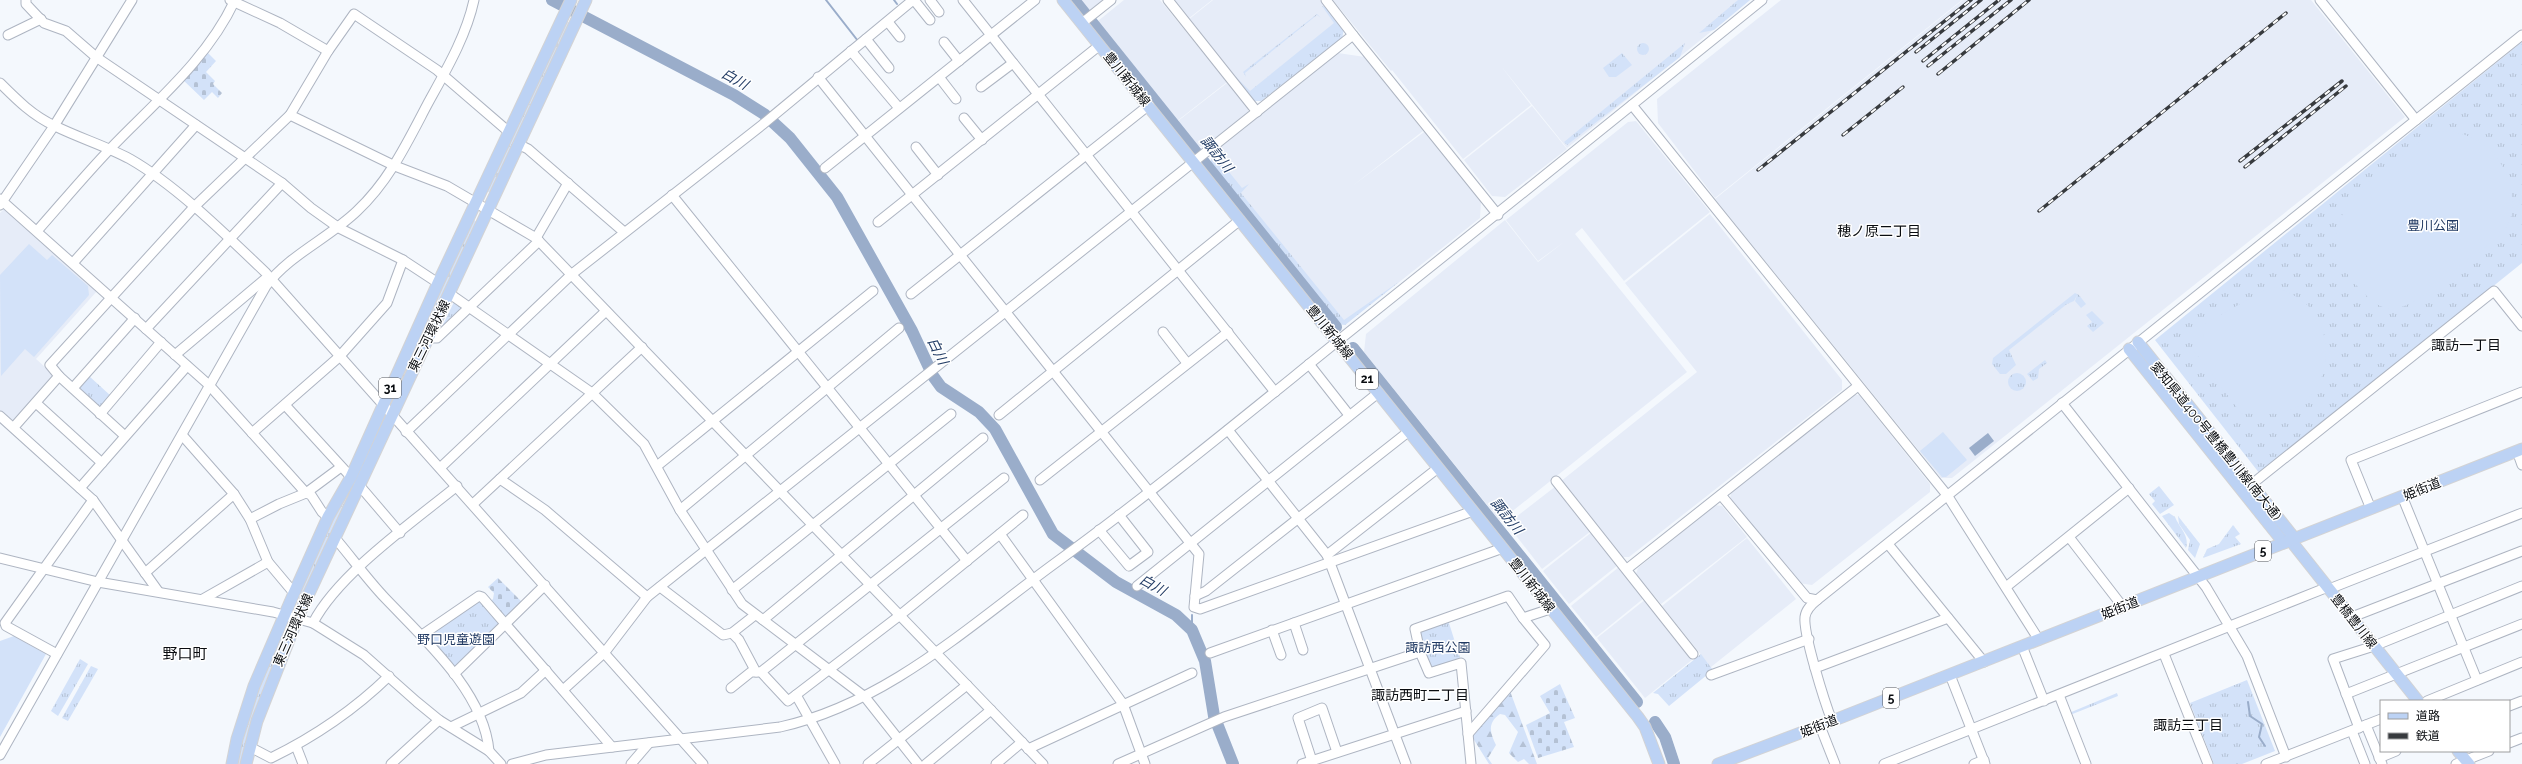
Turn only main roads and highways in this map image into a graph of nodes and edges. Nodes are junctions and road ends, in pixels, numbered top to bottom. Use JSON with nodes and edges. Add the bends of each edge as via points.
{"nodes":[{"id":1,"x":571,"y":0,"type":"edge"},
{"id":2,"x":1063,"y":0,"type":"edge"},
{"id":3,"x":585,"y":2,"type":"edge"},
{"id":4,"x":2138,"y":342,"type":"road end"},
{"id":5,"x":2129,"y":349,"type":"road end"},
{"id":6,"x":2519,"y":450,"type":"edge"},
{"id":7,"x":2290,"y":541,"type":"junction"},
{"id":8,"x":2417,"y":700,"type":"edge"},
{"id":9,"x":2458,"y":752,"type":"edge"},
{"id":10,"x":2463,"y":763,"type":"edge"},
{"id":11,"x":232,"y":764,"type":"edge"},
{"id":12,"x":246,"y":764,"type":"edge"},
{"id":13,"x":1660,"y":764,"type":"edge"},
{"id":14,"x":1718,"y":764,"type":"edge"}],
"edges":[{"from":1,"to":11,"type":"main road","name":"東三河環状線","number":"31","via":[[284,615],[250,699]]},
{"from":2,"to":13,"type":"main road","name":"豊川新城線","number":"21","via":[[1149,106],[1199,158],[1240,220],[1645,727]]},
{"from":3,"to":12,"type":"main road","name":"東三河環状線","number":"31","via":[[298,617],[275,670]]},
{"from":4,"to":7,"type":"main road","name":"愛知県道400号豊橋豊川線(南大通)","via":[[2252,484]]},
{"from":5,"to":7,"type":"main road","name":"愛知県道400号豊橋豊川線(南大通)"},
{"from":6,"to":7,"type":"main road","name":"姫街道","number":"5"},
{"from":7,"to":8,"type":"main road","name":"豊橋豊川線"},
{"from":7,"to":14,"type":"main road","name":"姫街道","number":"5","via":[[1832,722]]},
{"from":9,"to":10,"type":"main road"}]}
